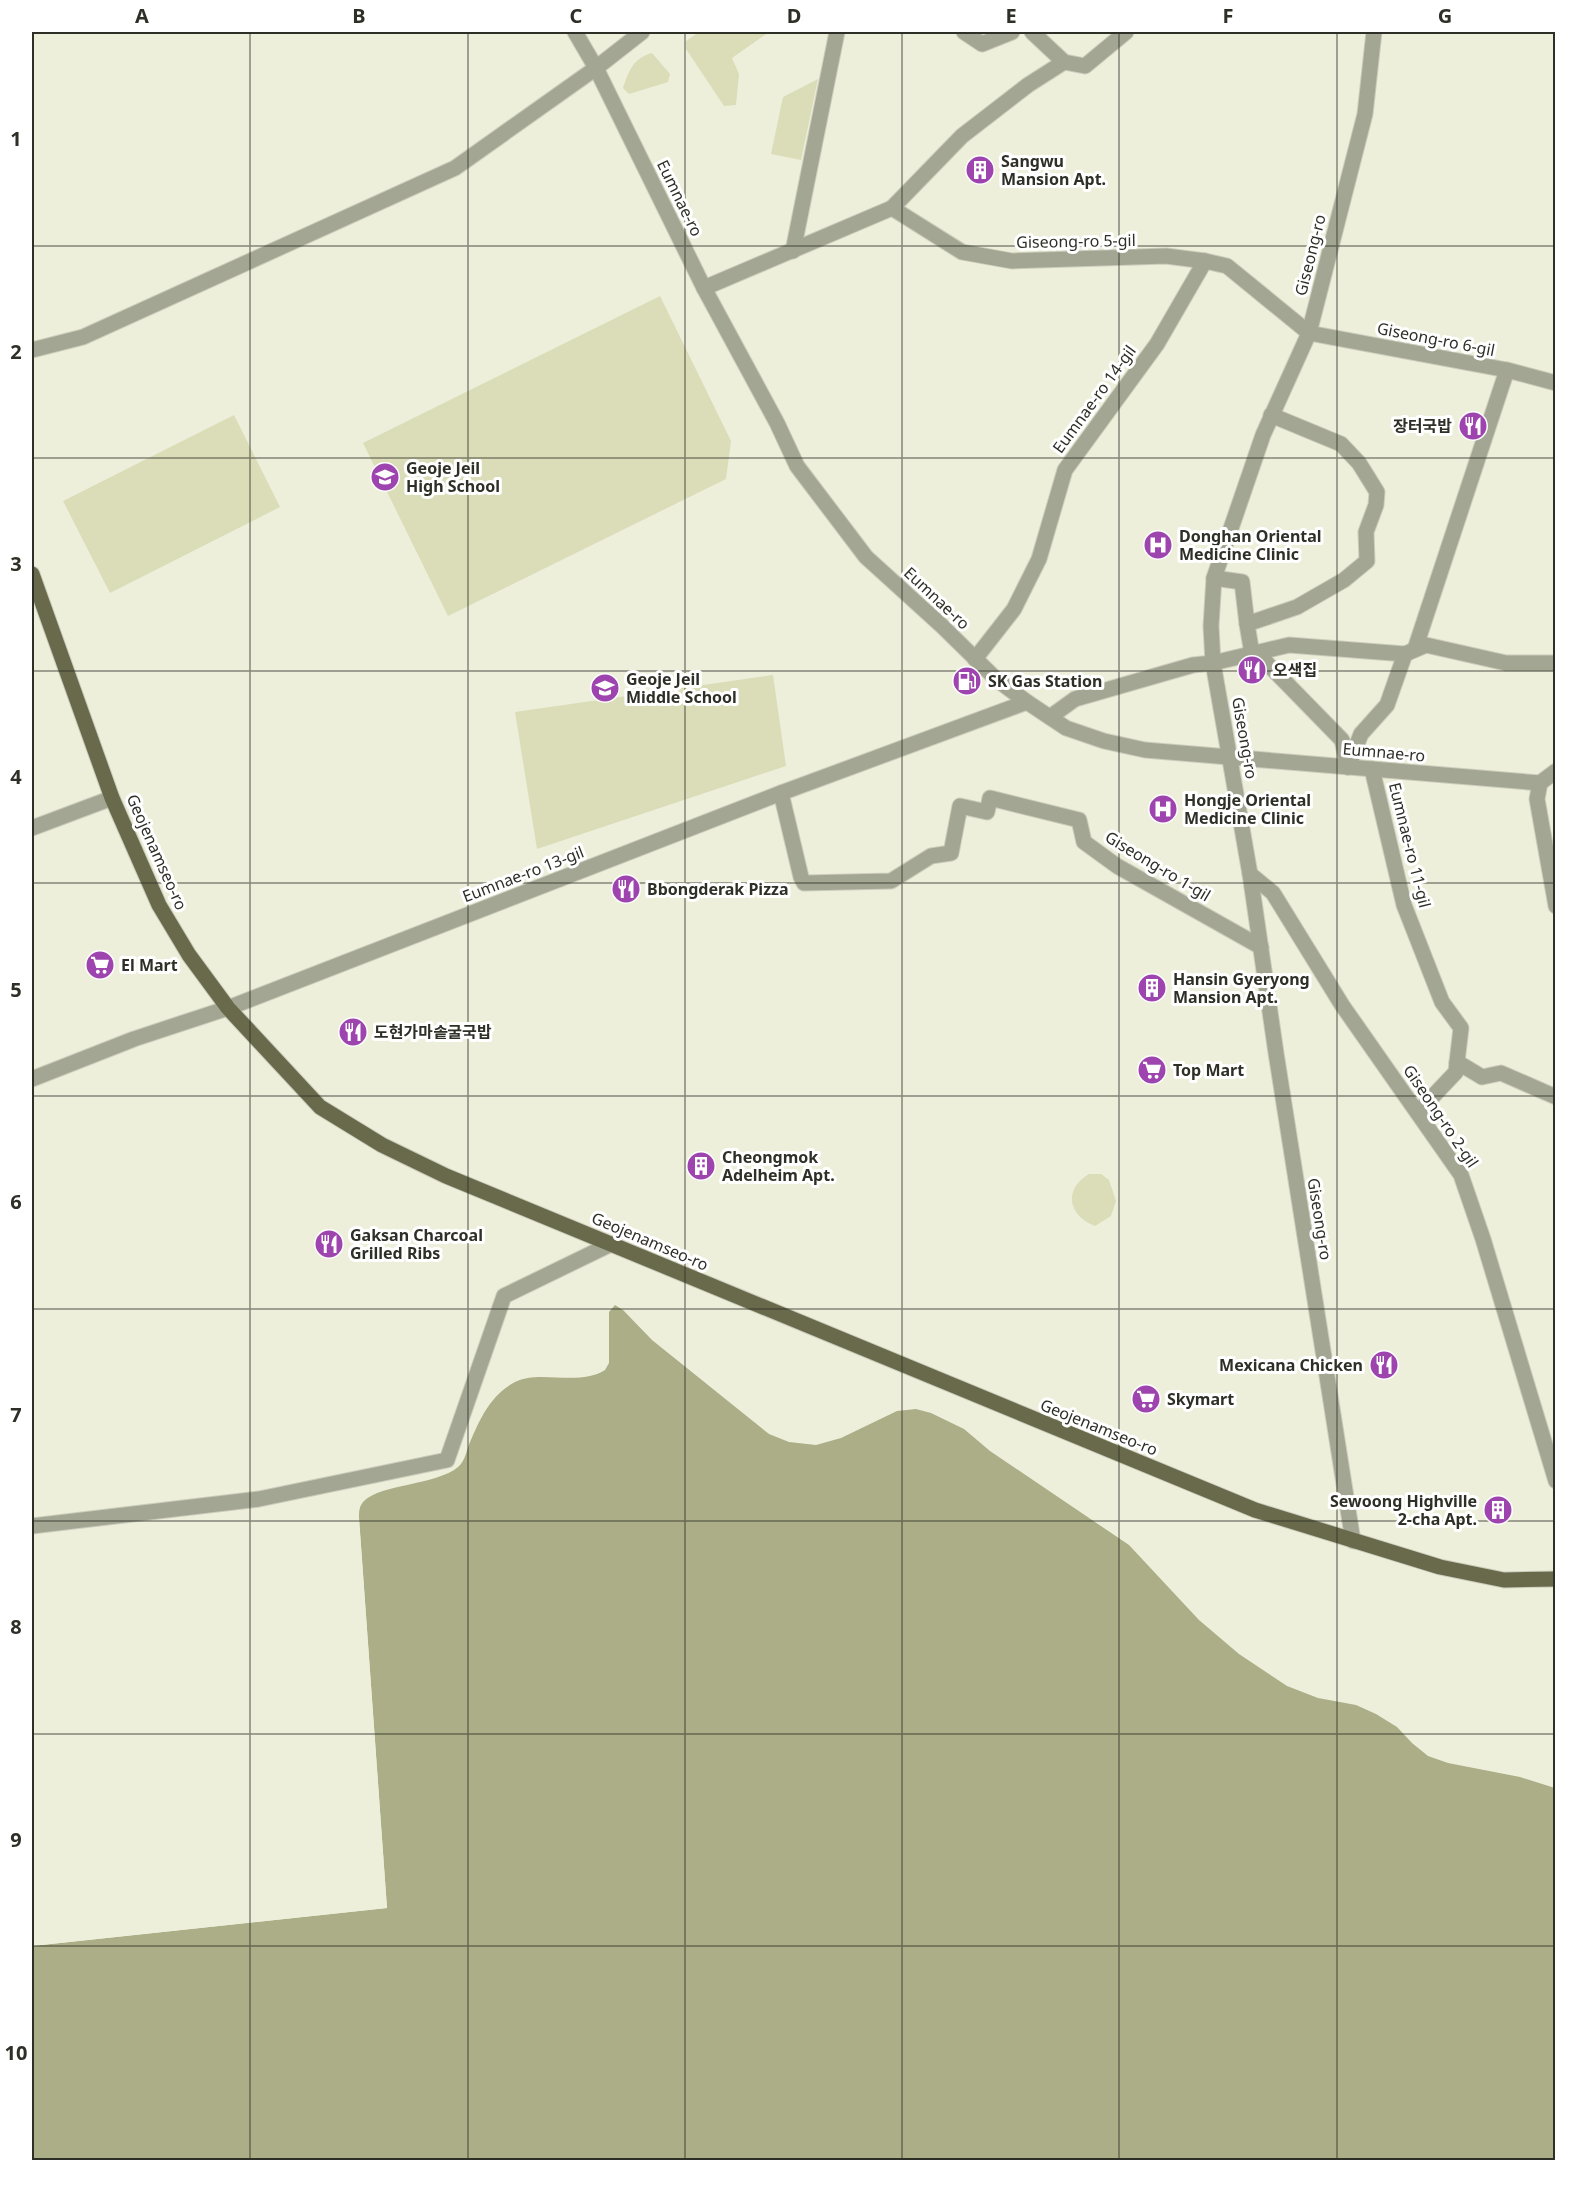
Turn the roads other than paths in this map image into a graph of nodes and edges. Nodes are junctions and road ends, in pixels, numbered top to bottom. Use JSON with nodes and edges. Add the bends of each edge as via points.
{"nodes":[{"id":1,"x":575,"y":32,"type":"edge"},
{"id":2,"x":642,"y":32,"type":"edge"},
{"id":3,"x":837,"y":32,"type":"edge"},
{"id":4,"x":964,"y":32,"type":"edge"},
{"id":5,"x":1012,"y":32,"type":"edge"},
{"id":6,"x":1032,"y":32,"type":"edge"},
{"id":7,"x":1126,"y":32,"type":"edge"},
{"id":8,"x":1374,"y":32,"type":"edge"},
{"id":9,"x":1064,"y":62,"type":"junction"},
{"id":10,"x":596,"y":68,"type":"junction"},
{"id":11,"x":892,"y":208,"type":"junction"},
{"id":12,"x":793,"y":251,"type":"junction"},
{"id":13,"x":1205,"y":261,"type":"junction"},
{"id":14,"x":704,"y":288,"type":"junction"},
{"id":15,"x":1309,"y":333,"type":"junction"},
{"id":16,"x":32,"y":350,"type":"edge"},
{"id":17,"x":1507,"y":370,"type":"junction"},
{"id":18,"x":1556,"y":383,"type":"edge"},
{"id":19,"x":1271,"y":415,"type":"junction"},
{"id":20,"x":32,"y":574,"type":"edge"},
{"id":21,"x":1214,"y":578,"type":"junction"},
{"id":22,"x":1247,"y":624,"type":"junction"},
{"id":23,"x":1410,"y":652,"type":"junction"},
{"id":24,"x":1255,"y":653,"type":"junction"},
{"id":25,"x":975,"y":659,"type":"junction"},
{"id":26,"x":1213,"y":663,"type":"junction"},
{"id":27,"x":1556,"y":663,"type":"edge"},
{"id":28,"x":1027,"y":702,"type":"junction"},
{"id":29,"x":1050,"y":717,"type":"junction"},
{"id":30,"x":1231,"y":758,"type":"junction"},
{"id":31,"x":1348,"y":767,"type":"junction"},
{"id":32,"x":1372,"y":769,"type":"junction"},
{"id":33,"x":1556,"y":771,"type":"edge"},
{"id":34,"x":1540,"y":783,"type":"junction"},
{"id":35,"x":781,"y":793,"type":"junction"},
{"id":36,"x":112,"y":798,"type":"junction"},
{"id":37,"x":32,"y":828,"type":"edge"},
{"id":38,"x":1250,"y":874,"type":"junction"},
{"id":39,"x":1556,"y":906,"type":"edge"},
{"id":40,"x":1261,"y":947,"type":"junction"},
{"id":41,"x":228,"y":1008,"type":"junction"},
{"id":42,"x":1457,"y":1062,"type":"junction"},
{"id":43,"x":32,"y":1079,"type":"edge"},
{"id":44,"x":1556,"y":1097,"type":"edge"},
{"id":45,"x":1418,"y":1112,"type":"junction"},
{"id":46,"x":611,"y":1244,"type":"junction"},
{"id":47,"x":1556,"y":1481,"type":"edge"},
{"id":48,"x":32,"y":1526,"type":"edge"},
{"id":49,"x":1353,"y":1540,"type":"junction"},
{"id":50,"x":1556,"y":1579,"type":"edge"}],
"edges":[{"from":1,"to":10,"type":"street","name":"Eumnae-ro"},
{"from":2,"to":10,"type":"street"},
{"from":3,"to":12,"type":"street"},
{"from":4,"to":5,"type":"street","via":[[982,44]]},
{"from":6,"to":9,"type":"street"},
{"from":7,"to":9,"type":"street","via":[[1085,66]]},
{"from":8,"to":15,"type":"street","name":"Giseong-ro","via":[[1365,114]]},
{"from":9,"to":11,"type":"street","via":[[962,136]]},
{"from":10,"to":14,"type":"street","name":"Eumnae-ro"},
{"from":10,"to":16,"type":"street","via":[[455,168],[83,337]]},
{"from":11,"to":12,"type":"street"},
{"from":11,"to":13,"type":"street","name":"Giseong-ro 5-gil","via":[[962,252],[1012,261],[1166,256]]},
{"from":12,"to":14,"type":"street"},
{"from":13,"to":15,"type":"street","name":"Giseong-ro 5-gil","via":[[1227,266]]},
{"from":13,"to":25,"type":"street","name":"Eumnae-ro 14-gil","via":[[1157,344],[1065,470],[1039,559],[1014,609]]},
{"from":14,"to":25,"type":"street","name":"Eumnae-ro","via":[[797,466],[820,499],[866,557]]},
{"from":15,"to":17,"type":"street","name":"Giseong-ro 6-gil"},
{"from":15,"to":19,"type":"street","name":"Giseong-ro"},
{"from":17,"to":18,"type":"street","name":"Giseong-ro 6-gil"},
{"from":17,"to":23,"type":"street"},
{"from":19,"to":21,"type":"street","name":"Giseong-ro"},
{"from":19,"to":22,"type":"street","via":[[1341,444],[1377,492],[1376,505],[1366,532],[1367,561],[1344,580],[1297,607]]},
{"from":20,"to":36,"type":"main road","name":"Geojenamseo-ro"},
{"from":21,"to":22,"type":"street","via":[[1242,582]]},
{"from":21,"to":26,"type":"street","name":"Giseong-ro","via":[[1210,626]]},
{"from":22,"to":24,"type":"street"},
{"from":23,"to":24,"type":"street","via":[[1289,645]]},
{"from":23,"to":27,"type":"street","via":[[1426,645],[1506,663]]},
{"from":23,"to":31,"type":"street","via":[[1387,705],[1361,734]]},
{"from":24,"to":26,"type":"street"},
{"from":24,"to":31,"type":"street","via":[[1342,740]]},
{"from":25,"to":28,"type":"street","name":"Eumnae-ro"},
{"from":26,"to":29,"type":"street","via":[[1193,665],[1076,699]]},
{"from":26,"to":30,"type":"street","name":"Giseong-ro"},
{"from":28,"to":29,"type":"street","name":"Eumnae-ro"},
{"from":28,"to":35,"type":"street","name":"Eumnae-ro 13-gil"},
{"from":29,"to":30,"type":"street","name":"Eumnae-ro","via":[[1066,728],[1104,741],[1145,750]]},
{"from":30,"to":31,"type":"street","name":"Eumnae-ro"},
{"from":30,"to":38,"type":"street","name":"Giseong-ro"},
{"from":31,"to":32,"type":"street","name":"Eumnae-ro"},
{"from":32,"to":34,"type":"street","name":"Eumnae-ro"},
{"from":32,"to":42,"type":"street","name":"Eumnae-ro 11-gil","via":[[1404,905],[1442,1002],[1461,1028]]},
{"from":33,"to":34,"type":"street"},
{"from":34,"to":39,"type":"street","via":[[1537,799]]},
{"from":35,"to":40,"type":"street","name":"Giseong-ro 1-gil","via":[[804,883],[891,881],[931,856],[951,853],[960,806],[987,812],[990,798],[1079,820],[1084,842],[1117,866]]},
{"from":35,"to":41,"type":"street","name":"Eumnae-ro 13-gil"},
{"from":36,"to":37,"type":"street"},
{"from":36,"to":41,"type":"main road","name":"Geojenamseo-ro","via":[[159,905]]},
{"from":38,"to":40,"type":"street","name":"Giseong-ro"},
{"from":38,"to":45,"type":"street","name":"Giseong-ro 2-gil","via":[[1273,893],[1342,1005]]},
{"from":40,"to":49,"type":"street","name":"Giseong-ro"},
{"from":41,"to":43,"type":"street","name":"Eumnae-ro 13-gil"},
{"from":41,"to":46,"type":"main road","name":"Geojenamseo-ro","via":[[320,1107],[382,1145],[446,1176]]},
{"from":42,"to":44,"type":"street","via":[[1482,1077],[1501,1073]]},
{"from":42,"to":45,"type":"street","via":[[1456,1072]]},
{"from":45,"to":47,"type":"street","name":"Giseong-ro 2-gil","via":[[1461,1175]]},
{"from":46,"to":48,"type":"street","via":[[504,1296],[447,1460],[259,1499]]},
{"from":46,"to":49,"type":"main road","name":"Geojenamseo-ro","via":[[1255,1510]]},
{"from":49,"to":50,"type":"main road","name":"Geojenamseo-ro","via":[[1440,1567],[1504,1580]]}]}
